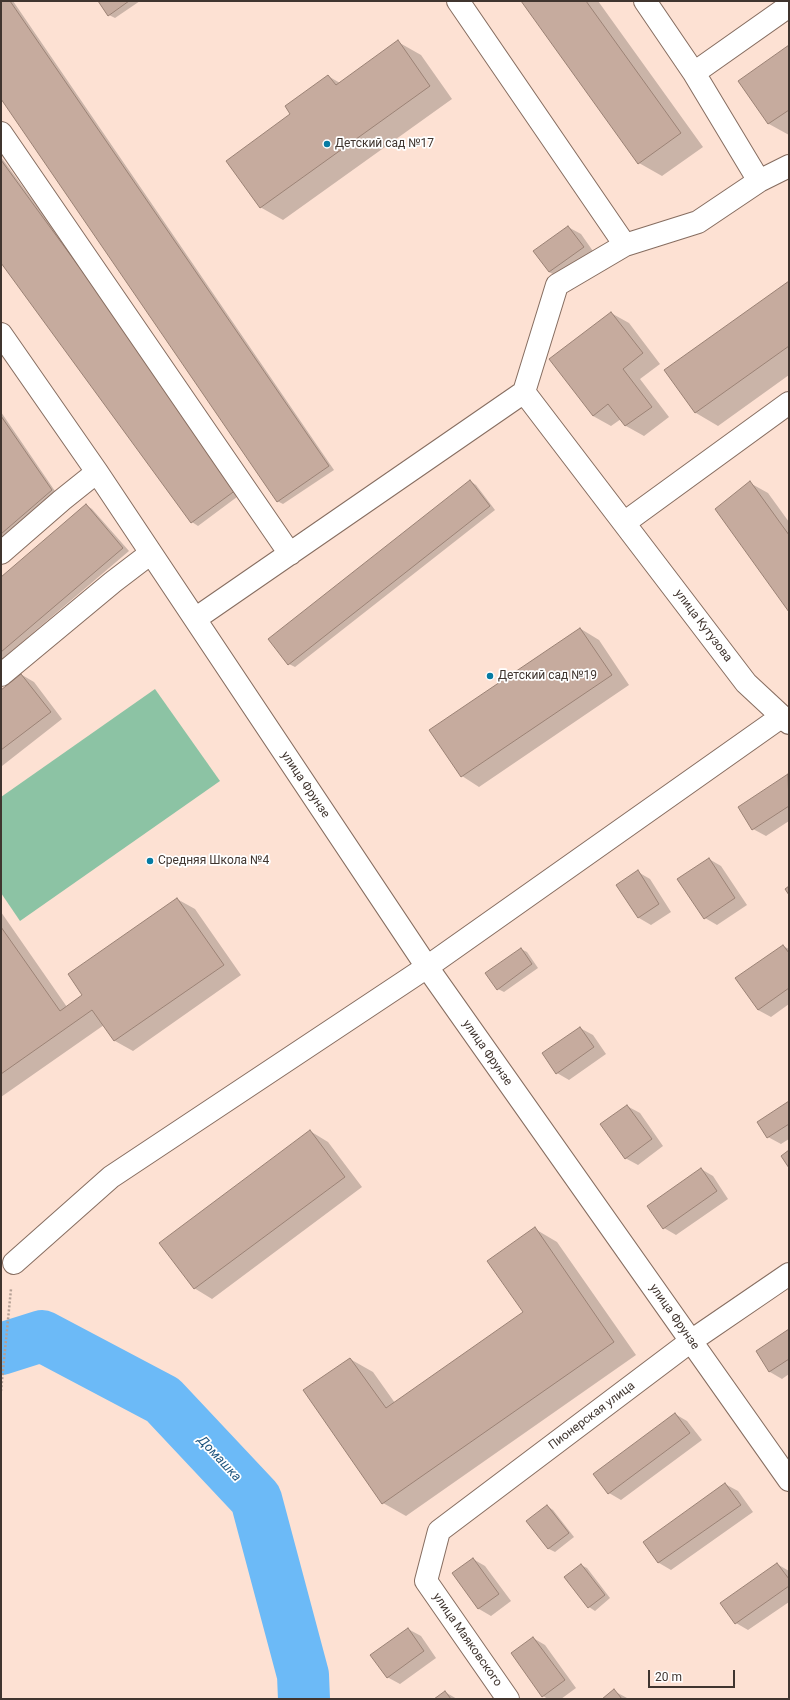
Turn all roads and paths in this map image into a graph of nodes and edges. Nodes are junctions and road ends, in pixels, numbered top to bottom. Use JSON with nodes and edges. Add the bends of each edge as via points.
{"nodes":[{"id":1,"x":458,"y":1,"type":"edge"},
{"id":2,"x":645,"y":1,"type":"edge"},
{"id":3,"x":789,"y":6,"type":"edge"},
{"id":4,"x":694,"y":73,"type":"junction"},
{"id":5,"x":1,"y":133,"type":"edge"},
{"id":6,"x":789,"y":166,"type":"edge"},
{"id":7,"x":759,"y":181,"type":"junction"},
{"id":8,"x":625,"y":246,"type":"junction"},
{"id":9,"x":1,"y":334,"type":"edge"},
{"id":10,"x":524,"y":392,"type":"junction"},
{"id":11,"x":789,"y":403,"type":"edge"},
{"id":12,"x":97,"y":472,"type":"junction"},
{"id":13,"x":624,"y":523,"type":"junction"},
{"id":14,"x":1,"y":553,"type":"edge"},
{"id":15,"x":151,"y":553,"type":"junction"},
{"id":16,"x":290,"y":554,"type":"junction"},
{"id":17,"x":195,"y":619,"type":"junction"},
{"id":18,"x":1,"y":675,"type":"edge"},
{"id":19,"x":785,"y":720,"type":"edge"},
{"id":20,"x":427,"y":968,"type":"junction"},
{"id":21,"x":14,"y":1263,"type":"joint"},
{"id":22,"x":789,"y":1274,"type":"edge"},
{"id":23,"x":690,"y":1341,"type":"junction"},
{"id":24,"x":2,"y":1379,"type":"edge"},
{"id":25,"x":1,"y":1391,"type":"edge"},
{"id":26,"x":789,"y":1480,"type":"edge"},
{"id":27,"x":426,"y":1581,"type":"joint"},
{"id":28,"x":508,"y":1699,"type":"edge"}],
"edges":[{"from":1,"to":8,"type":"street"},
{"from":2,"to":4,"type":"street"},
{"from":3,"to":4,"type":"street"},
{"from":4,"to":7,"type":"street"},
{"from":5,"to":16,"type":"street"},
{"from":6,"to":7,"type":"street"},
{"from":7,"to":8,"type":"street","via":[[698,222]]},
{"from":8,"to":10,"type":"street","via":[[558,285]]},
{"from":9,"to":12,"type":"street","name":"улица Фрунзе"},
{"from":10,"to":13,"type":"street","name":"улица Кутузова"},
{"from":10,"to":16,"type":"street"},
{"from":11,"to":13,"type":"street"},
{"from":12,"to":14,"type":"street"},
{"from":12,"to":15,"type":"street","name":"улица Фрунзе"},
{"from":13,"to":19,"type":"street","name":"улица Кутузова","via":[[746,683]]},
{"from":15,"to":17,"type":"street","name":"улица Фрунзе"},
{"from":15,"to":18,"type":"street"},
{"from":16,"to":17,"type":"street"},
{"from":17,"to":20,"type":"street","name":"улица Фрунзе"},
{"from":19,"to":20,"type":"street"},
{"from":20,"to":21,"type":"street","via":[[111,1177]]},
{"from":20,"to":23,"type":"street","name":"улица Фрунзе"},
{"from":21,"to":24,"type":"path"},
{"from":22,"to":23,"type":"street","name":"Пионерская улица"},
{"from":23,"to":26,"type":"street","name":"улица Фрунзе"},
{"from":23,"to":27,"type":"street","name":"Пионерская улица","via":[[439,1531]]},
{"from":24,"to":25,"type":"path"},
{"from":27,"to":28,"type":"street","name":"улица Маяковского"}]}
